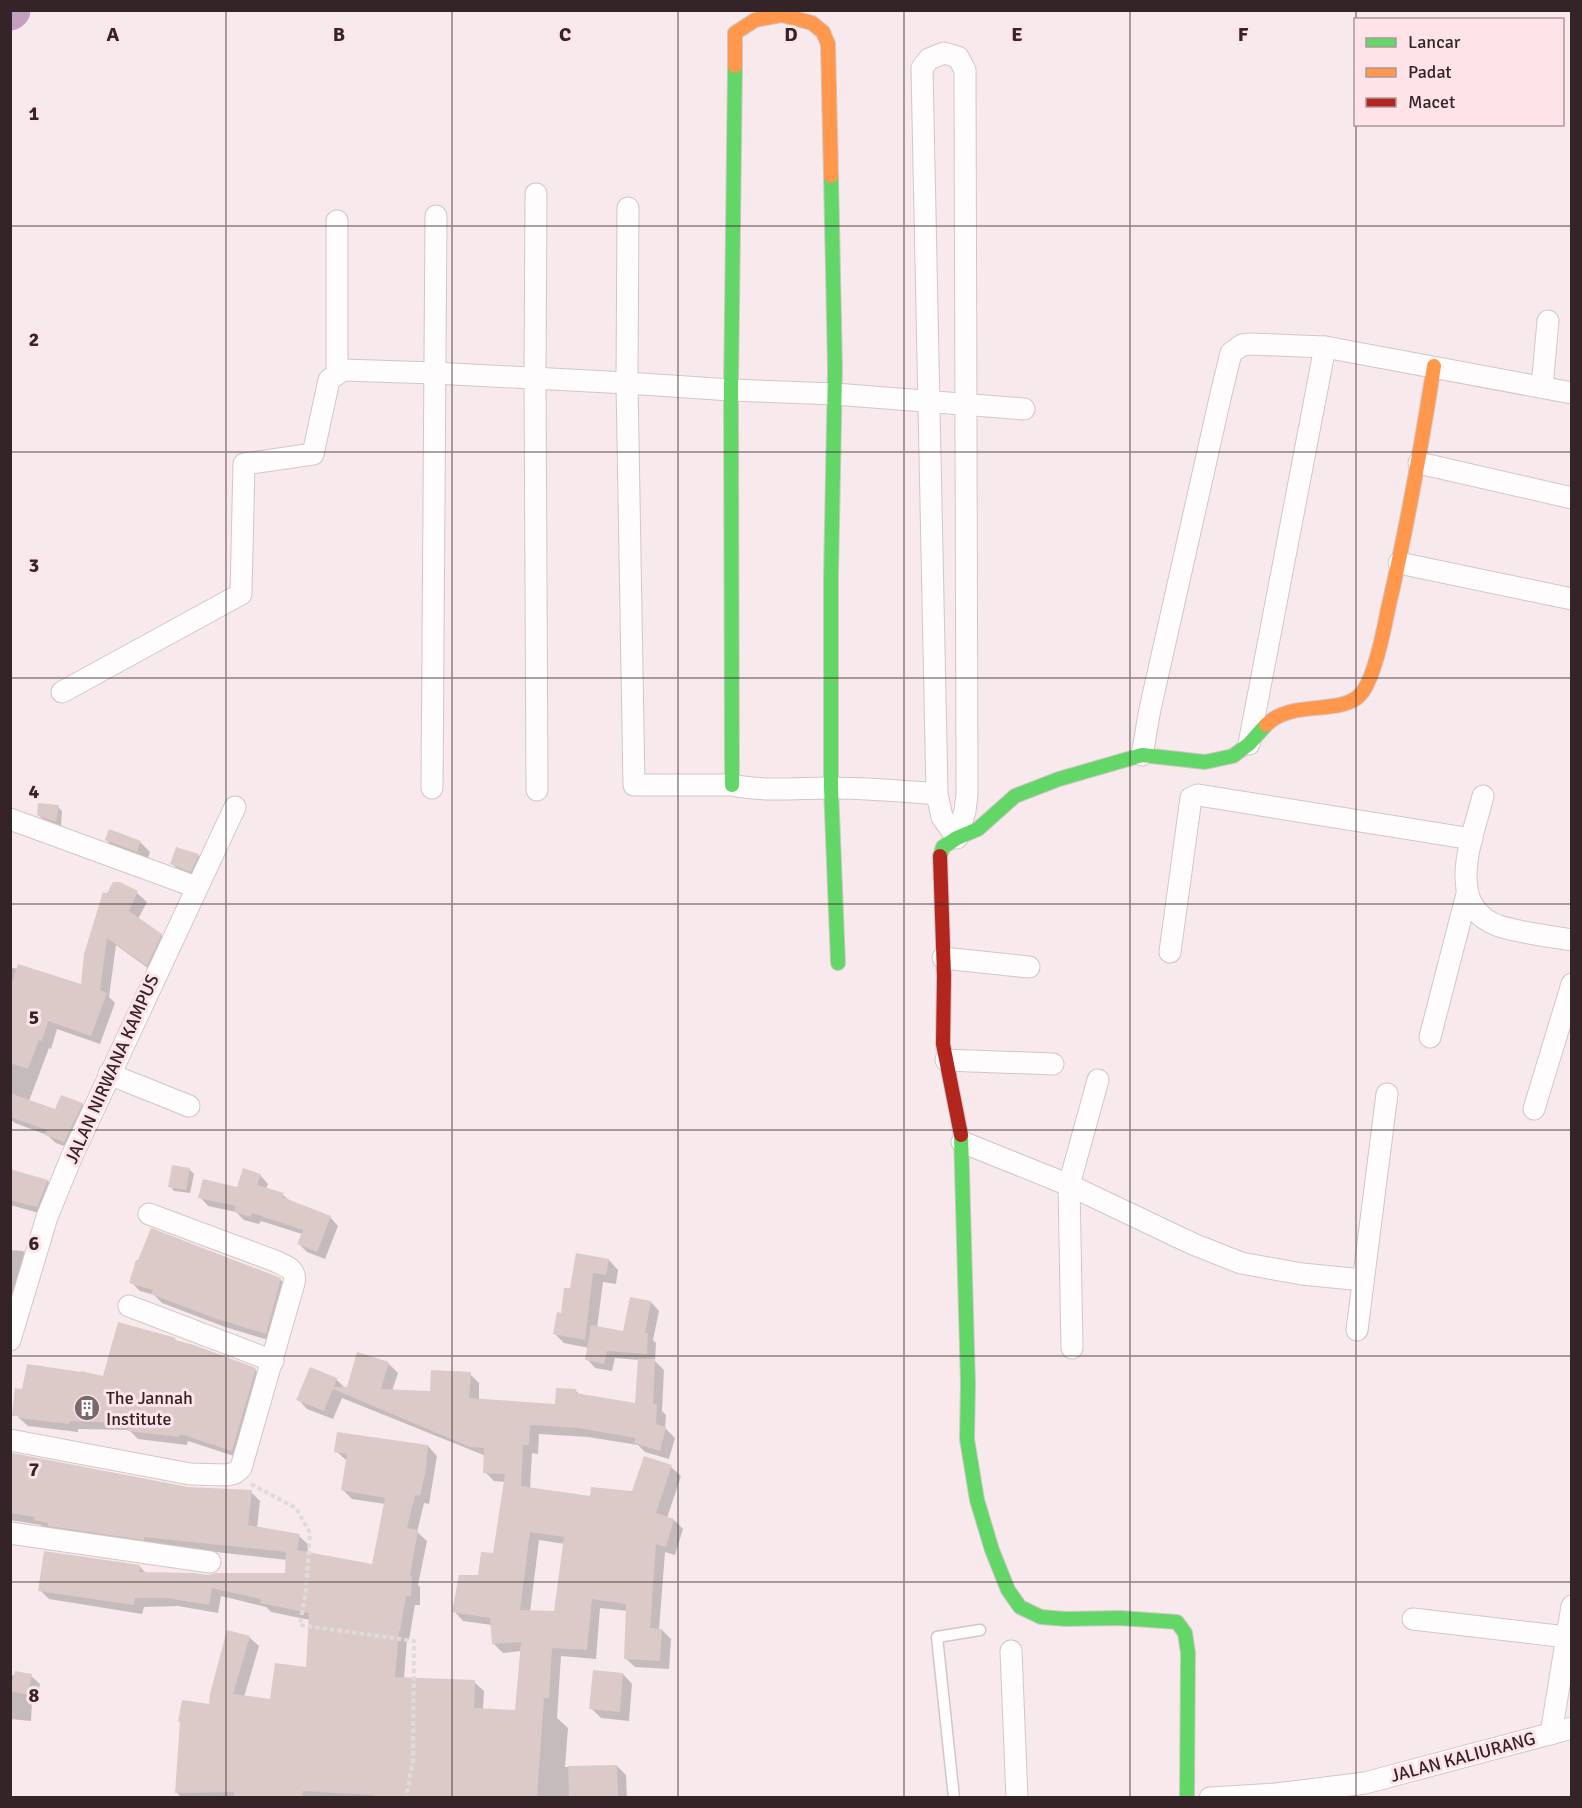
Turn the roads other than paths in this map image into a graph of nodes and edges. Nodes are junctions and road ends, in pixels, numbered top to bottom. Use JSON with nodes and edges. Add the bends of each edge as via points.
{"nodes":[{"id":1,"x":536,"y":194,"type":"dead end"},
{"id":2,"x":628,"y":208,"type":"dead end"},
{"id":3,"x":436,"y":216,"type":"dead end"},
{"id":4,"x":337,"y":221,"type":"dead end"},
{"id":5,"x":1548,"y":321,"type":"dead end"},
{"id":6,"x":1325,"y":347,"type":"junction"},
{"id":7,"x":1434,"y":366,"type":"junction"},
{"id":8,"x":343,"y":370,"type":"junction"},
{"id":9,"x":434,"y":373,"type":"junction"},
{"id":10,"x":535,"y":377,"type":"junction"},
{"id":11,"x":627,"y":383,"type":"junction"},
{"id":12,"x":1542,"y":387,"type":"junction"},
{"id":13,"x":731,"y":390,"type":"junction"},
{"id":14,"x":1572,"y":393,"type":"edge"},
{"id":15,"x":835,"y":394,"type":"junction"},
{"id":16,"x":930,"y":401,"type":"junction"},
{"id":17,"x":966,"y":404,"type":"junction"},
{"id":18,"x":1024,"y":409,"type":"dead end"},
{"id":19,"x":1419,"y":463,"type":"junction"},
{"id":20,"x":1572,"y":498,"type":"edge"},
{"id":21,"x":1399,"y":563,"type":"junction"},
{"id":22,"x":1572,"y":599,"type":"edge"},
{"id":23,"x":62,"y":692,"type":"dead end"},
{"id":24,"x":1249,"y":744,"type":"junction"},
{"id":25,"x":1142,"y":755,"type":"junction"},
{"id":26,"x":732,"y":784,"type":"junction"},
{"id":27,"x":432,"y":788,"type":"dead end"},
{"id":28,"x":831,"y":788,"type":"junction"},
{"id":29,"x":537,"y":790,"type":"dead end"},
{"id":30,"x":937,"y":794,"type":"junction"},
{"id":31,"x":1483,"y":796,"type":"dead end"},
{"id":32,"x":235,"y":807,"type":"dead end"},
{"id":33,"x":10,"y":819,"type":"edge"},
{"id":34,"x":957,"y":838,"type":"junction"},
{"id":35,"x":1472,"y":838,"type":"junction"},
{"id":36,"x":196,"y":887,"type":"junction"},
{"id":37,"x":1467,"y":894,"type":"junction"},
{"id":38,"x":1572,"y":940,"type":"edge"},
{"id":39,"x":1170,"y":952,"type":"dead end"},
{"id":40,"x":943,"y":958,"type":"junction"},
{"id":41,"x":838,"y":963,"type":"dead end"},
{"id":42,"x":1029,"y":967,"type":"dead end"},
{"id":43,"x":1572,"y":984,"type":"edge"},
{"id":44,"x":1430,"y":1037,"type":"dead end"},
{"id":45,"x":946,"y":1060,"type":"junction"},
{"id":46,"x":1053,"y":1064,"type":"dead end"},
{"id":47,"x":109,"y":1074,"type":"junction"},
{"id":48,"x":1098,"y":1080,"type":"dead end"},
{"id":49,"x":1387,"y":1094,"type":"dead end"},
{"id":50,"x":189,"y":1106,"type":"dead end"},
{"id":51,"x":1534,"y":1109,"type":"dead end"},
{"id":52,"x":962,"y":1142,"type":"junction"},
{"id":53,"x":1069,"y":1185,"type":"junction"},
{"id":54,"x":149,"y":1214,"type":"dead end"},
{"id":55,"x":1363,"y":1280,"type":"junction"},
{"id":56,"x":129,"y":1306,"type":"dead end"},
{"id":57,"x":1356,"y":1330,"type":"dead end"},
{"id":58,"x":10,"y":1340,"type":"edge"},
{"id":59,"x":1072,"y":1348,"type":"dead end"},
{"id":60,"x":273,"y":1361,"type":"junction"},
{"id":61,"x":10,"y":1440,"type":"edge"},
{"id":62,"x":10,"y":1533,"type":"edge"},
{"id":63,"x":210,"y":1562,"type":"dead end"},
{"id":64,"x":1572,"y":1606,"type":"edge"},
{"id":65,"x":1413,"y":1619,"type":"dead end"},
{"id":66,"x":980,"y":1630,"type":"dead end"},
{"id":67,"x":1567,"y":1638,"type":"junction"},
{"id":68,"x":1011,"y":1651,"type":"dead end"},
{"id":69,"x":1572,"y":1728,"type":"edge"},
{"id":70,"x":1551,"y":1734,"type":"junction"},
{"id":71,"x":1366,"y":1790,"type":"edge"},
{"id":72,"x":954,"y":1797,"type":"edge"},
{"id":73,"x":1017,"y":1797,"type":"edge"},
{"id":74,"x":1187,"y":1797,"type":"edge"},
{"id":75,"x":1210,"y":1797,"type":"edge"}],
"edges":[{"from":1,"to":10,"type":"street"},
{"from":2,"to":11,"type":"street"},
{"from":3,"to":9,"type":"street"},
{"from":4,"to":8,"type":"street","via":[[337,365]]},
{"from":5,"to":12,"type":"street"},
{"from":6,"to":7,"type":"street"},
{"from":6,"to":24,"type":"street"},
{"from":6,"to":25,"type":"street","via":[[1250,344],[1231,353]]},
{"from":7,"to":12,"type":"street"},
{"from":7,"to":19,"type":"street"},
{"from":8,"to":9,"type":"street"},
{"from":8,"to":23,"type":"street","via":[[329,380],[313,454],[244,464],[241,594]]},
{"from":9,"to":10,"type":"street"},
{"from":9,"to":27,"type":"street"},
{"from":10,"to":11,"type":"street"},
{"from":10,"to":29,"type":"street"},
{"from":11,"to":13,"type":"street"},
{"from":11,"to":26,"type":"street","via":[[634,785]]},
{"from":12,"to":14,"type":"street"},
{"from":13,"to":15,"type":"street"},
{"from":13,"to":15,"type":"street","via":[[735,33],[755,20],[782,15],[812,23],[823,32],[828,44]]},
{"from":13,"to":26,"type":"street"},
{"from":15,"to":16,"type":"street"},
{"from":15,"to":28,"type":"street"},
{"from":16,"to":17,"type":"street"},
{"from":16,"to":17,"type":"street","via":[[922,68],[929,59],[944,53],[958,57],[965,70]]},
{"from":16,"to":30,"type":"street"},
{"from":17,"to":18,"type":"street"},
{"from":17,"to":34,"type":"street","via":[[968,794]]},
{"from":19,"to":20,"type":"street"},
{"from":19,"to":21,"type":"street"},
{"from":21,"to":22,"type":"street"},
{"from":21,"to":24,"type":"street","via":[[1378,655],[1362,693],[1353,701],[1338,705],[1297,709],[1269,723]]},
{"from":24,"to":25,"type":"street","via":[[1233,756],[1205,762]]},
{"from":25,"to":34,"type":"street","via":[[1015,796],[978,829]]},
{"from":26,"to":28,"type":"street","via":[[770,789]]},
{"from":28,"to":30,"type":"street"},
{"from":28,"to":41,"type":"street"},
{"from":30,"to":34,"type":"street","via":[[942,817]]},
{"from":31,"to":35,"type":"street"},
{"from":32,"to":36,"type":"street","name":"JALAN NIRWANA KAMPUS"},
{"from":33,"to":36,"type":"street"},
{"from":34,"to":40,"type":"street","via":[[943,847],[940,857]]},
{"from":35,"to":37,"type":"street","via":[[1465,879]]},
{"from":35,"to":39,"type":"street","via":[[1198,795],[1191,798]]},
{"from":36,"to":47,"type":"street","name":"JALAN NIRWANA KAMPUS"},
{"from":37,"to":38,"type":"street","via":[[1478,914],[1500,926]]},
{"from":37,"to":44,"type":"street"},
{"from":40,"to":42,"type":"street"},
{"from":40,"to":45,"type":"street"},
{"from":43,"to":51,"type":"street"},
{"from":45,"to":46,"type":"street"},
{"from":45,"to":52,"type":"street"},
{"from":47,"to":50,"type":"street"},
{"from":47,"to":58,"type":"street","name":"JALAN NIRWANA KAMPUS","via":[[47,1217]]},
{"from":48,"to":53,"type":"street"},
{"from":49,"to":55,"type":"street"},
{"from":52,"to":53,"type":"street"},
{"from":52,"to":74,"type":"street","via":[[967,1439],[977,1500],[992,1550],[1014,1600],[1041,1617],[1160,1620],[1177,1622],[1182,1627],[1188,1653]]},
{"from":53,"to":55,"type":"street","via":[[1241,1263]]},
{"from":53,"to":59,"type":"street"},
{"from":54,"to":60,"type":"street","via":[[291,1269],[294,1283]]},
{"from":55,"to":57,"type":"street"},
{"from":56,"to":60,"type":"street"},
{"from":60,"to":61,"type":"street","via":[[241,1468],[232,1474],[190,1474]]},
{"from":62,"to":63,"type":"street"},
{"from":64,"to":67,"type":"street"},
{"from":65,"to":67,"type":"street"},
{"from":66,"to":72,"type":"lane","via":[[937,1637]]},
{"from":67,"to":70,"type":"street"},
{"from":68,"to":73,"type":"street"},
{"from":69,"to":70,"type":"street","name":"JALAN KALIURANG"},
{"from":70,"to":71,"type":"street","name":"JALAN KALIURANG"},
{"from":71,"to":75,"type":"street","name":"JALAN KALIURANG"}]}
